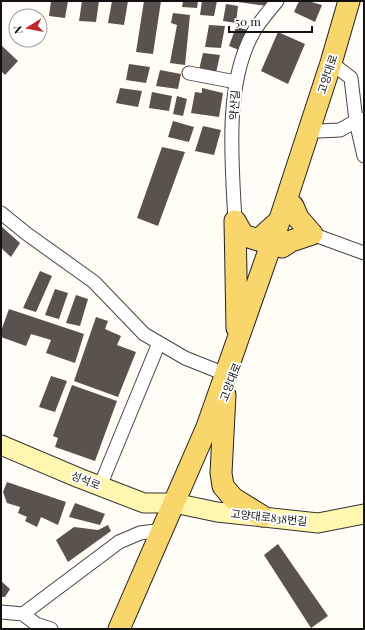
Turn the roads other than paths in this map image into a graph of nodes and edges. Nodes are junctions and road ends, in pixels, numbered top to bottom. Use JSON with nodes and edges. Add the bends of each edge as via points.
{"nodes":[{"id":1,"x":277,"y":1,"type":"edge"},
{"id":2,"x":349,"y":1,"type":"edge"},
{"id":3,"x":360,"y":1,"type":"edge"},
{"id":4,"x":338,"y":68,"type":"junction"},
{"id":5,"x":188,"y":73,"type":"dead end"},
{"id":6,"x":236,"y":82,"type":"junction"},
{"id":7,"x":360,"y":120,"type":"edge"},
{"id":8,"x":319,"y":131,"type":"junction"},
{"id":9,"x":364,"y":156,"type":"edge"},
{"id":10,"x":293,"y":206,"type":"junction"},
{"id":11,"x":1,"y":213,"type":"edge"},
{"id":12,"x":234,"y":220,"type":"junction"},
{"id":13,"x":279,"y":222,"type":"junction"},
{"id":14,"x":312,"y":234,"type":"junction"},
{"id":15,"x":282,"y":247,"type":"junction"},
{"id":16,"x":364,"y":253,"type":"edge"},
{"id":17,"x":237,"y":341,"type":"junction"},
{"id":18,"x":159,"y":342,"type":"junction"},
{"id":19,"x":225,"y":374,"type":"junction"},
{"id":20,"x":225,"y":395,"type":"junction"},
{"id":21,"x":1,"y":445,"type":"edge"},
{"id":22,"x":100,"y":486,"type":"junction"},
{"id":23,"x":180,"y":504,"type":"junction"},
{"id":24,"x":364,"y":514,"type":"edge"},
{"id":25,"x":262,"y":516,"type":"junction"},
{"id":26,"x":163,"y":530,"type":"junction"},
{"id":27,"x":1,"y":612,"type":"edge"},
{"id":28,"x":24,"y":614,"type":"junction"},
{"id":29,"x":51,"y":629,"type":"edge"},
{"id":30,"x":119,"y":629,"type":"edge"},
{"id":31,"x":134,"y":629,"type":"edge"}],
"edges":[{"from":1,"to":6,"type":"street","name":"약산길","via":[[253,33],[244,52]]},
{"from":2,"to":13,"type":"main road","name":"고양대로"},
{"from":3,"to":4,"type":"main road","name":"고양대로"},
{"from":4,"to":7,"type":"street","via":[[351,78]]},
{"from":4,"to":8,"type":"main road","name":"고양대로"},
{"from":5,"to":6,"type":"street"},
{"from":6,"to":12,"type":"street","name":"약산길","via":[[232,119]]},
{"from":7,"to":8,"type":"street","via":[[340,130]]},
{"from":7,"to":9,"type":"street"},
{"from":8,"to":10,"type":"main road","name":"고양대로"},
{"from":10,"to":14,"type":"main road","via":[[298,218]]},
{"from":10,"to":15,"type":"main road","name":"고양대로"},
{"from":11,"to":18,"type":"street","name":"고양대로","via":[[94,282],[144,334]]},
{"from":12,"to":13,"type":"main road","via":[[243,235],[258,240]]},
{"from":12,"to":17,"type":"main road"},
{"from":13,"to":17,"type":"main road","name":"고양대로"},
{"from":14,"to":15,"type":"main road"},
{"from":14,"to":16,"type":"street"},
{"from":15,"to":20,"type":"main road","name":"고양대로"},
{"from":17,"to":19,"type":"main road","name":"고양대로"},
{"from":18,"to":19,"type":"street","name":"고양대로","via":[[185,358]]},
{"from":18,"to":22,"type":"street"},
{"from":19,"to":23,"type":"main road","name":"고양대로"},
{"from":20,"to":23,"type":"main road","name":"고양대로"},
{"from":20,"to":25,"type":"main road","via":[[223,486],[233,498]]},
{"from":21,"to":22,"type":"street","name":"성석로"},
{"from":22,"to":23,"type":"street","name":"성석로","via":[[144,503]]},
{"from":23,"to":25,"type":"street","name":"고양대로838번길","via":[[217,512]]},
{"from":23,"to":26,"type":"main road","name":"고양대로"},
{"from":23,"to":31,"type":"main road","name":"고양대로"},
{"from":24,"to":25,"type":"street","name":"고양대로838번길","via":[[318,523]]},
{"from":26,"to":28,"type":"street","via":[[140,533],[119,542]]},
{"from":26,"to":30,"type":"main road","name":"고양대로"},
{"from":27,"to":28,"type":"street"},
{"from":28,"to":29,"type":"street","via":[[36,624]]}]}
